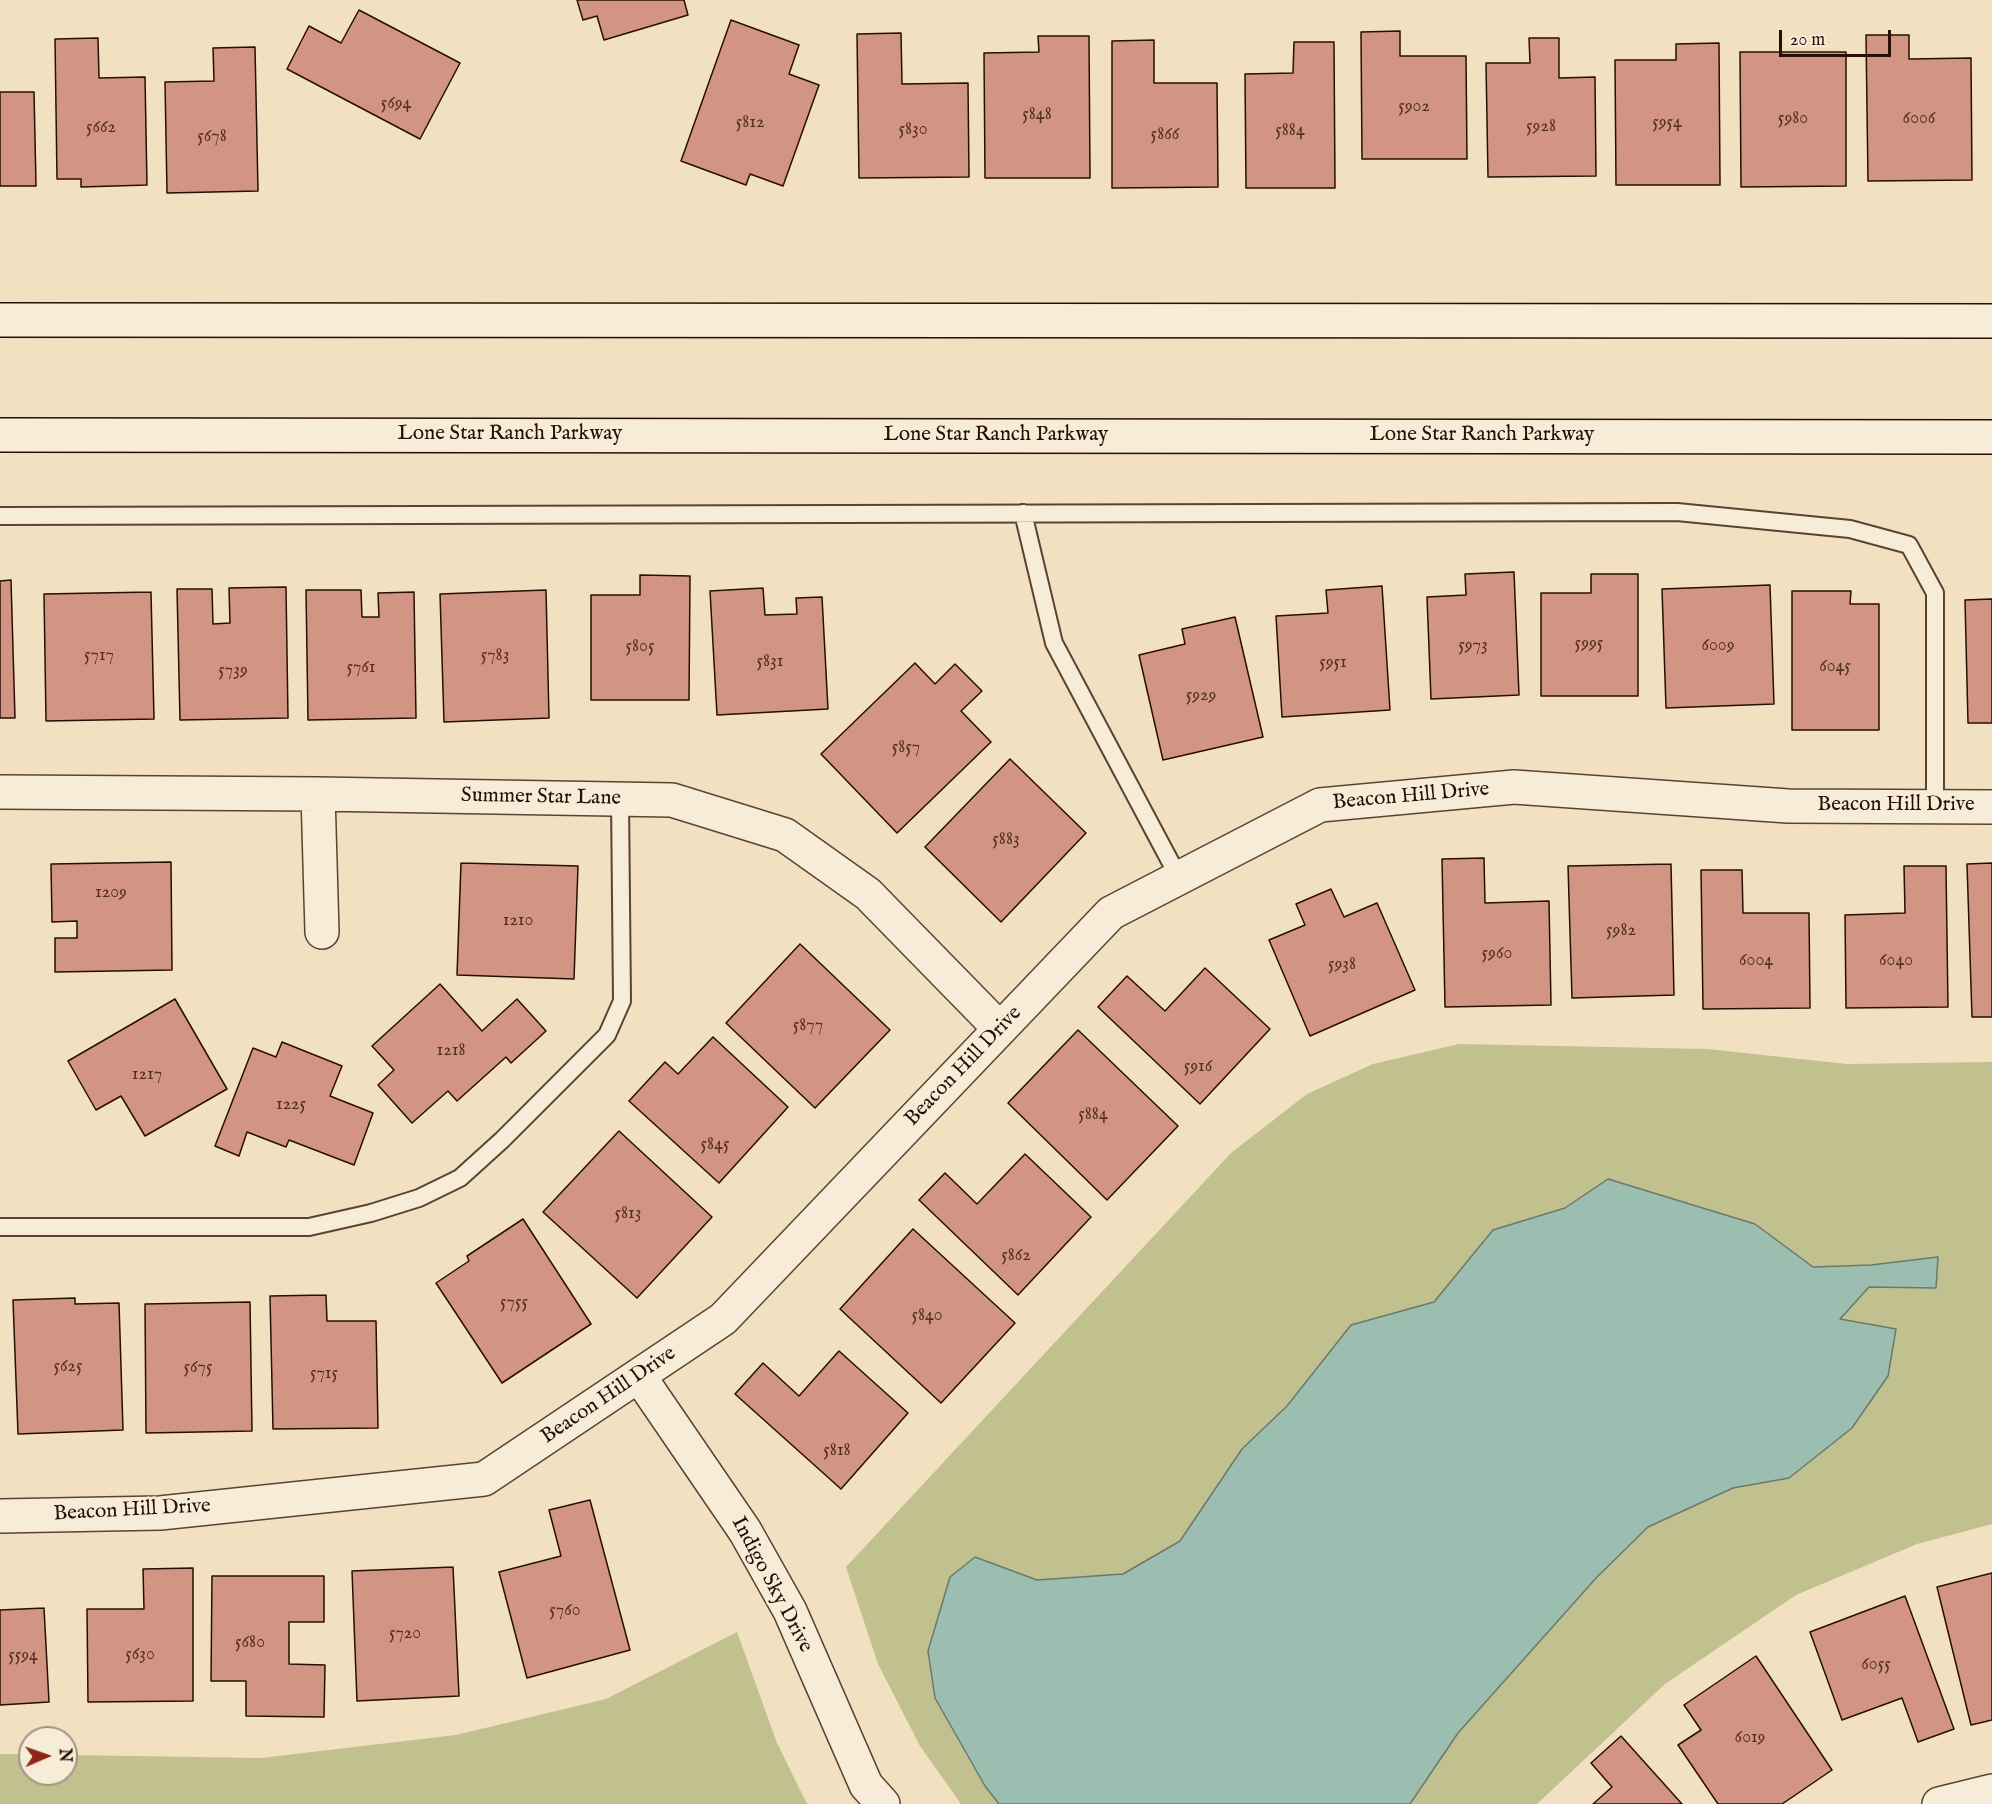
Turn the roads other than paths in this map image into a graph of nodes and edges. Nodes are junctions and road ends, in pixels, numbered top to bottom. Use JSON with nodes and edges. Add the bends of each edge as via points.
{"nodes":[{"id":1,"x":0,"y":320,"type":"edge"},
{"id":2,"x":1992,"y":321,"type":"edge"},
{"id":3,"x":0,"y":435,"type":"edge"},
{"id":4,"x":1992,"y":436,"type":"edge"},
{"id":5,"x":1023,"y":513,"type":"junction"},
{"id":6,"x":0,"y":516,"type":"edge"},
{"id":7,"x":0,"y":792,"type":"edge"},
{"id":8,"x":318,"y":794,"type":"junction"},
{"id":9,"x":620,"y":799,"type":"junction"},
{"id":10,"x":1935,"y":806,"type":"junction"},
{"id":11,"x":1992,"y":807,"type":"edge"},
{"id":12,"x":1179,"y":878,"type":"junction"},
{"id":13,"x":322,"y":932,"type":"dead end"},
{"id":14,"x":1000,"y":1029,"type":"junction"},
{"id":15,"x":0,"y":1227,"type":"edge"},
{"id":16,"x":639,"y":1376,"type":"junction"},
{"id":17,"x":0,"y":1516,"type":"edge"},
{"id":18,"x":1992,"y":1791,"type":"edge"},
{"id":19,"x":883,"y":1804,"type":"edge"},
{"id":20,"x":1939,"y":1804,"type":"edge"}],
"edges":[{"from":1,"to":2,"type":"street"},
{"from":3,"to":4,"type":"street","name":"Lone Star Ranch Parkway"},
{"from":5,"to":6,"type":"lane"},
{"from":5,"to":10,"type":"lane","via":[[1677,512],[1850,529],[1909,545],[1935,593]]},
{"from":5,"to":12,"type":"lane","via":[[1054,643]]},
{"from":7,"to":8,"type":"street","name":"Summer Star Lane"},
{"from":8,"to":9,"type":"street","name":"Summer Star Lane"},
{"from":8,"to":13,"type":"street"},
{"from":9,"to":14,"type":"street","name":"Summer Star Lane","via":[[672,800],[785,835],[868,894]]},
{"from":9,"to":15,"type":"lane","via":[[622,1001],[607,1035],[460,1178],[419,1198],[309,1227]]},
{"from":10,"to":11,"type":"street","name":"Beacon Hill Drive"},
{"from":10,"to":12,"type":"street","name":"Beacon Hill Drive","via":[[1788,806],[1514,787],[1320,805]]},
{"from":12,"to":14,"type":"street","name":"Beacon Hill Drive","via":[[1111,914]]},
{"from":14,"to":16,"type":"street","name":"Beacon Hill Drive","via":[[723,1319]]},
{"from":16,"to":17,"type":"street","name":"Beacon Hill Drive","via":[[484,1479],[160,1513]]},
{"from":16,"to":19,"type":"street","name":"Indigo Sky Drive","via":[[745,1531],[790,1611],[866,1785]]},
{"from":18,"to":20,"type":"street"}]}
